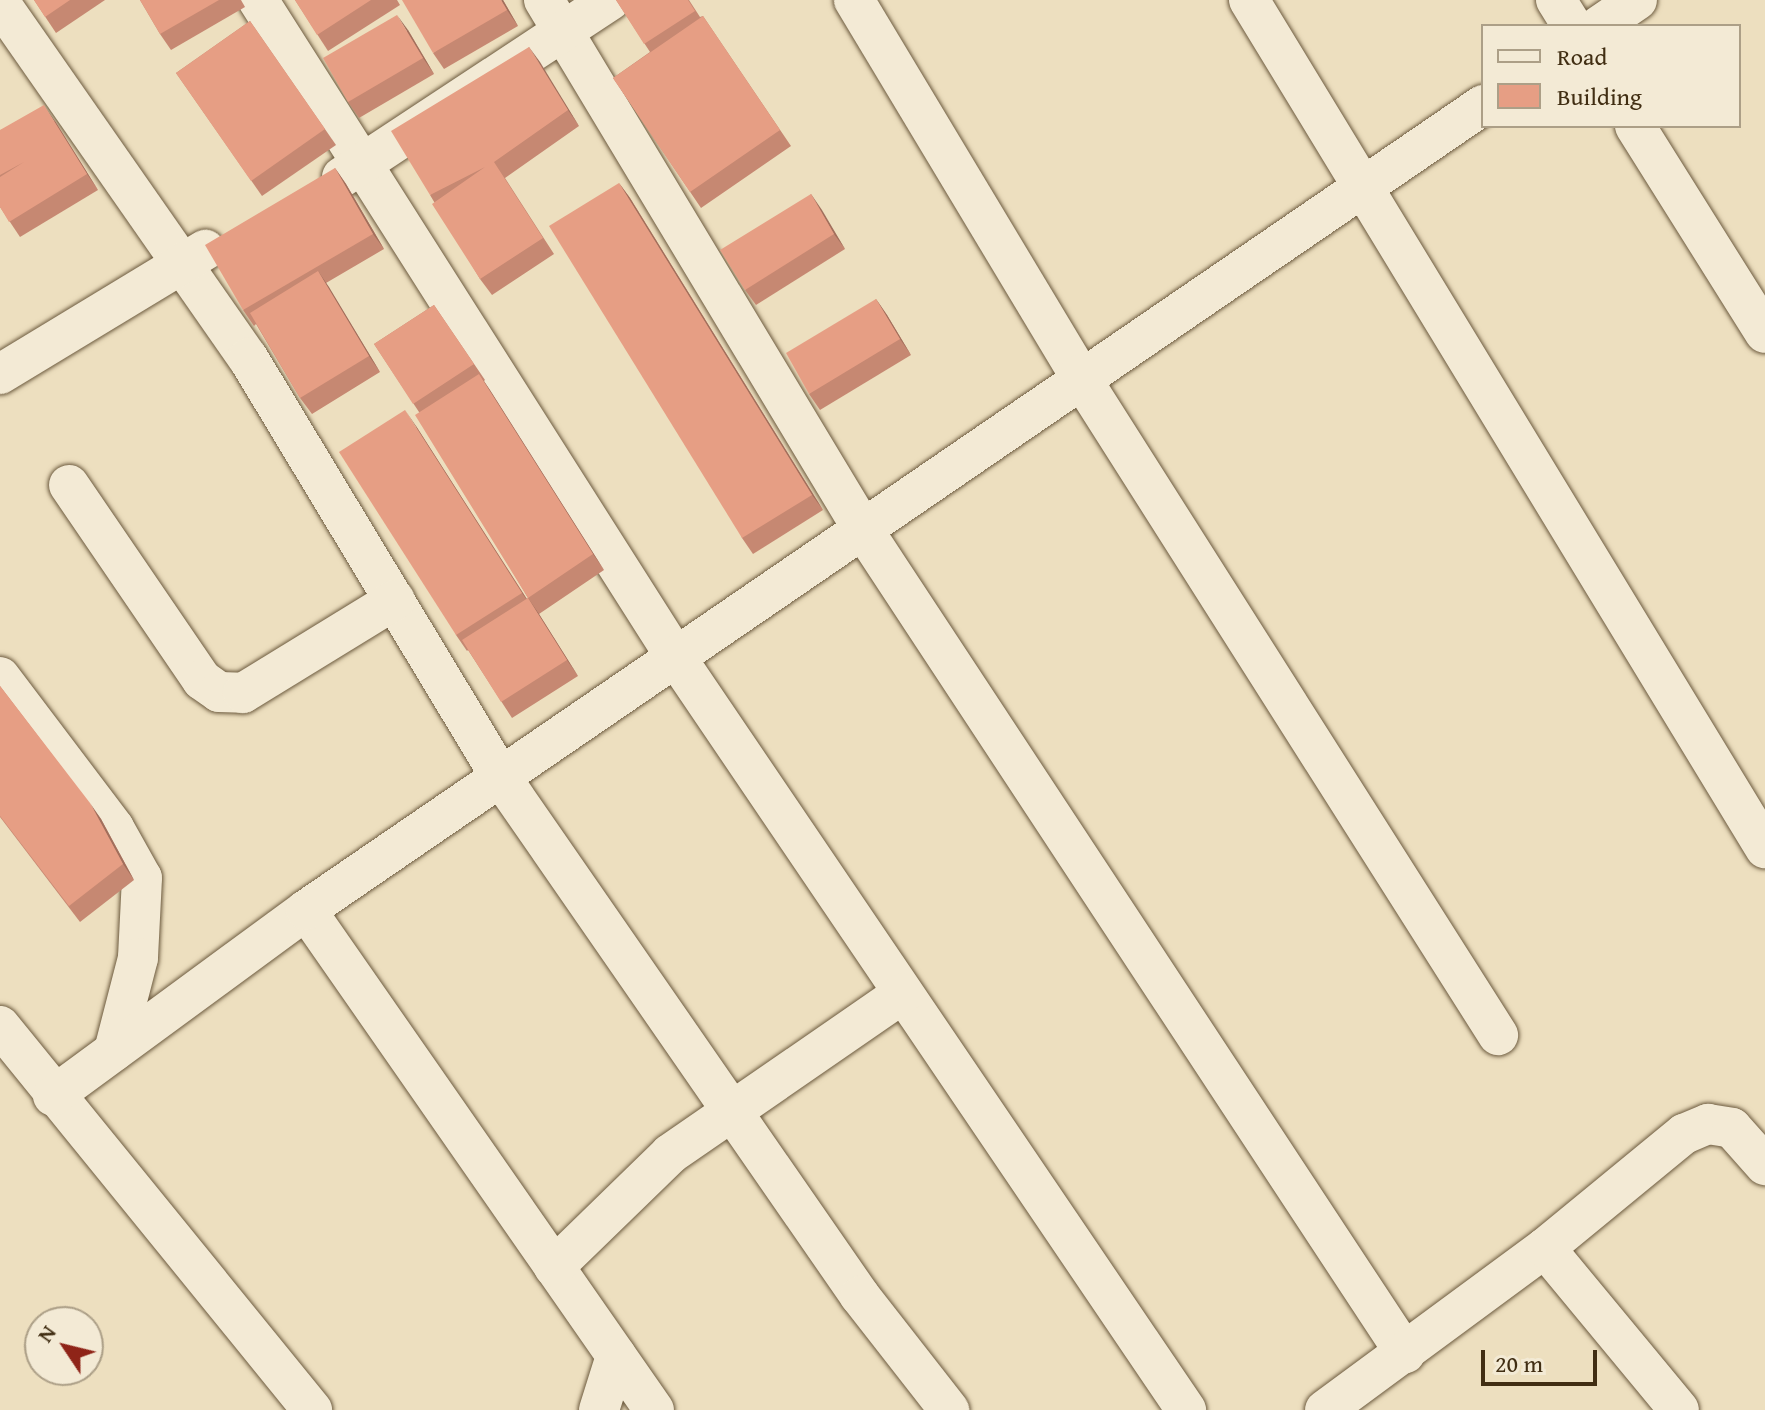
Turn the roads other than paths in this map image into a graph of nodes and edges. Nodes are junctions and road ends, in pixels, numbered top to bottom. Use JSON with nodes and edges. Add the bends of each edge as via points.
{"nodes":[{"id":1,"x":258,"y":0,"type":"edge"},
{"id":2,"x":610,"y":0,"type":"edge"},
{"id":3,"x":854,"y":0,"type":"edge"},
{"id":4,"x":1249,"y":0,"type":"edge"},
{"id":5,"x":1556,"y":0,"type":"edge"},
{"id":6,"x":1637,"y":0,"type":"edge"},
{"id":7,"x":0,"y":3,"type":"edge"},
{"id":8,"x":555,"y":16,"type":"edge"},
{"id":9,"x":1571,"y":24,"type":"edge"},
{"id":10,"x":1602,"y":24,"type":"edge"},
{"id":11,"x":1481,"y":106,"type":"edge"},
{"id":12,"x":1636,"y":128,"type":"edge"},
{"id":13,"x":365,"y":165,"type":"junction"},
{"id":14,"x":1365,"y":185,"type":"junction"},
{"id":15,"x":312,"y":193,"type":"edge"},
{"id":16,"x":246,"y":228,"type":"edge"},
{"id":17,"x":180,"y":263,"type":"junction"},
{"id":18,"x":1765,"y":333,"type":"edge"},
{"id":19,"x":0,"y":374,"type":"edge"},
{"id":20,"x":1079,"y":375,"type":"junction"},
{"id":21,"x":69,"y":485,"type":"dead end"},
{"id":22,"x":862,"y":528,"type":"junction"},
{"id":23,"x":395,"y":600,"type":"junction"},
{"id":24,"x":675,"y":656,"type":"junction"},
{"id":25,"x":0,"y":677,"type":"edge"},
{"id":26,"x":502,"y":779,"type":"junction"},
{"id":27,"x":1765,"y":848,"type":"edge"},
{"id":28,"x":306,"y":910,"type":"junction"},
{"id":29,"x":903,"y":993,"type":"junction"},
{"id":30,"x":0,"y":1026,"type":"edge"},
{"id":31,"x":1498,"y":1035,"type":"dead end"},
{"id":32,"x":114,"y":1051,"type":"junction"},
{"id":33,"x":53,"y":1096,"type":"junction"},
{"id":34,"x":730,"y":1108,"type":"junction"},
{"id":35,"x":1765,"y":1165,"type":"edge"},
{"id":36,"x":1545,"y":1248,"type":"junction"},
{"id":37,"x":554,"y":1267,"type":"junction"},
{"id":38,"x":1405,"y":1353,"type":"junction"},
{"id":39,"x":616,"y":1356,"type":"junction"},
{"id":40,"x":312,"y":1410,"type":"edge"},
{"id":41,"x":599,"y":1410,"type":"edge"},
{"id":42,"x":654,"y":1410,"type":"edge"},
{"id":43,"x":949,"y":1410,"type":"edge"},
{"id":44,"x":1186,"y":1410,"type":"edge"},
{"id":45,"x":1325,"y":1410,"type":"edge"},
{"id":46,"x":1679,"y":1410,"type":"edge"}],
"edges":[{"from":1,"to":13,"type":"street"},
{"from":2,"to":8,"type":"street"},
{"from":3,"to":20,"type":"street"},
{"from":4,"to":14,"type":"street"},
{"from":5,"to":9,"type":"street"},
{"from":6,"to":10,"type":"street"},
{"from":7,"to":17,"type":"street"},
{"from":8,"to":13,"type":"street"},
{"from":8,"to":22,"type":"street"},
{"from":11,"to":14,"type":"street"},
{"from":12,"to":18,"type":"street"},
{"from":13,"to":15,"type":"street"},
{"from":13,"to":24,"type":"street"},
{"from":14,"to":20,"type":"street"},
{"from":14,"to":27,"type":"street"},
{"from":16,"to":17,"type":"street"},
{"from":17,"to":19,"type":"street"},
{"from":17,"to":23,"type":"street","via":[[248,358]]},
{"from":20,"to":22,"type":"street"},
{"from":20,"to":31,"type":"street"},
{"from":21,"to":23,"type":"street","via":[[202,680],[219,692],[243,693]]},
{"from":22,"to":24,"type":"street"},
{"from":22,"to":38,"type":"street"},
{"from":23,"to":26,"type":"street"},
{"from":24,"to":26,"type":"street"},
{"from":24,"to":29,"type":"street"},
{"from":25,"to":32,"type":"street","via":[[114,828],[142,878],[138,958]]},
{"from":26,"to":28,"type":"street"},
{"from":26,"to":34,"type":"street"},
{"from":28,"to":32,"type":"street"},
{"from":28,"to":37,"type":"street"},
{"from":29,"to":34,"type":"street"},
{"from":29,"to":44,"type":"street"},
{"from":30,"to":33,"type":"street"},
{"from":32,"to":33,"type":"street"},
{"from":33,"to":40,"type":"street"},
{"from":34,"to":37,"type":"street","via":[[610,1204]]},
{"from":34,"to":43,"type":"street"},
{"from":35,"to":36,"type":"street","via":[[1732,1128],[1708,1124],[1684,1134]]},
{"from":36,"to":38,"type":"street"},
{"from":36,"to":46,"type":"street"},
{"from":37,"to":39,"type":"street"},
{"from":38,"to":45,"type":"street"},
{"from":39,"to":41,"type":"street"},
{"from":39,"to":42,"type":"street"}]}
